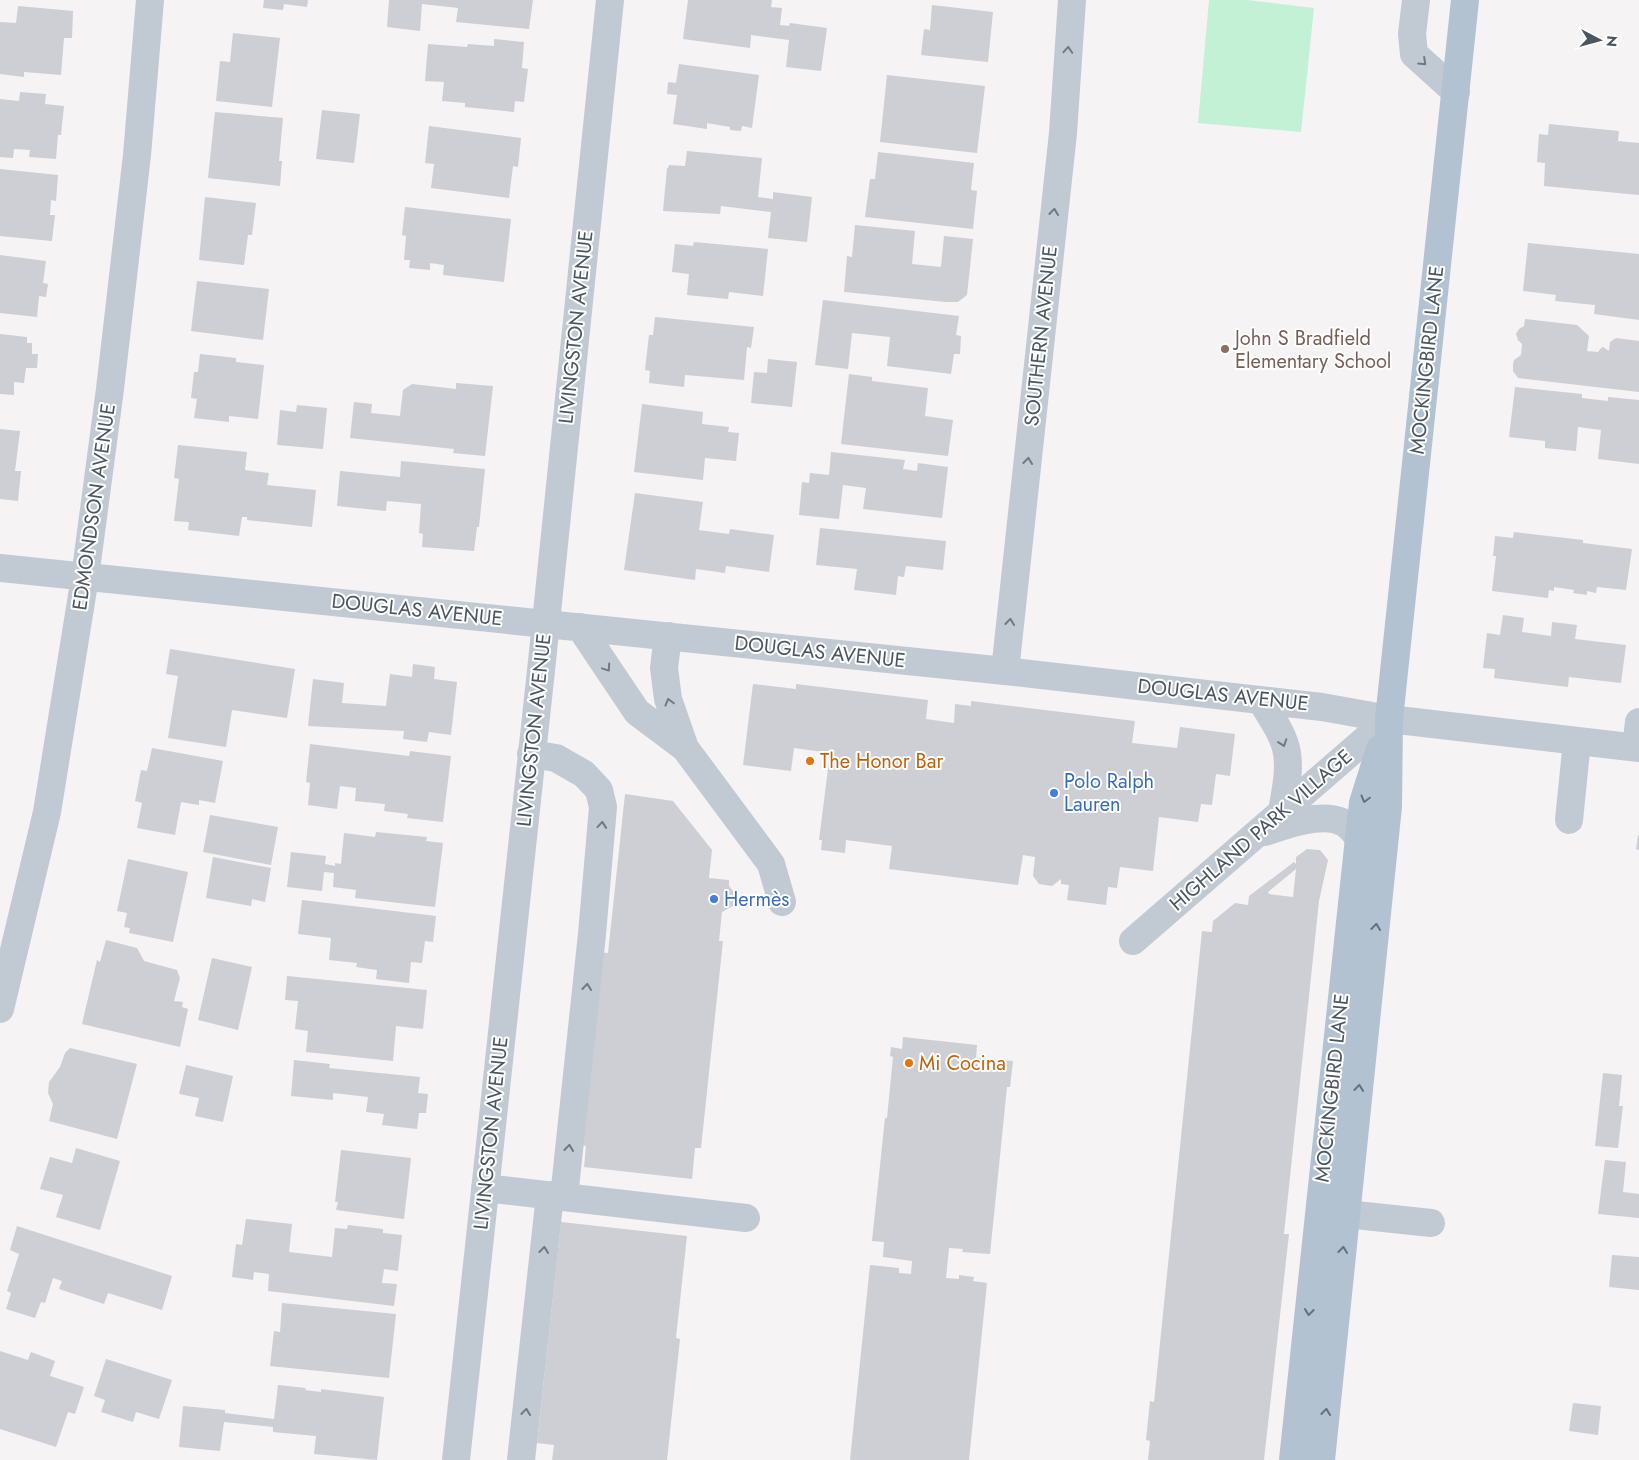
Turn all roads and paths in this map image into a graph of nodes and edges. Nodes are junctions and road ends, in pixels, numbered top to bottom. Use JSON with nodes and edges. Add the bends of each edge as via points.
{"nodes":[{"id":1,"x":150,"y":0,"type":"edge"},
{"id":2,"x":610,"y":0,"type":"edge"},
{"id":3,"x":1072,"y":0,"type":"edge"},
{"id":4,"x":1416,"y":0,"type":"edge"},
{"id":5,"x":1465,"y":0,"type":"edge"},
{"id":6,"x":1456,"y":92,"type":"junction"},
{"id":7,"x":0,"y":568,"type":"edge"},
{"id":8,"x":85,"y":577,"type":"junction"},
{"id":9,"x":545,"y":624,"type":"junction"},
{"id":10,"x":580,"y":627,"type":"junction"},
{"id":11,"x":668,"y":636,"type":"junction"},
{"id":12,"x":1005,"y":671,"type":"junction"},
{"id":13,"x":1261,"y":700,"type":"junction"},
{"id":14,"x":1389,"y":719,"type":"junction"},
{"id":15,"x":1638,"y":739,"type":"edge"},
{"id":16,"x":1577,"y":741,"type":"junction"},
{"id":17,"x":685,"y":748,"type":"junction"},
{"id":18,"x":532,"y":754,"type":"junction"},
{"id":19,"x":1282,"y":812,"type":"junction"},
{"id":20,"x":1569,"y":820,"type":"dead end"},
{"id":21,"x":1254,"y":836,"type":"junction"},
{"id":22,"x":1359,"y":838,"type":"junction"},
{"id":23,"x":782,"y":902,"type":"dead end"},
{"id":24,"x":1133,"y":941,"type":"dead end"},
{"id":25,"x":0,"y":1009,"type":"edge"},
{"id":26,"x":485,"y":1188,"type":"junction"},
{"id":27,"x":557,"y":1196,"type":"junction"},
{"id":28,"x":1320,"y":1212,"type":"junction"},
{"id":29,"x":1346,"y":1214,"type":"junction"},
{"id":30,"x":746,"y":1218,"type":"dead end"},
{"id":31,"x":1432,"y":1223,"type":"dead end"},
{"id":32,"x":1303,"y":1371,"type":"junction"},
{"id":33,"x":1330,"y":1374,"type":"junction"},
{"id":34,"x":456,"y":1460,"type":"edge"},
{"id":35,"x":521,"y":1460,"type":"edge"},
{"id":36,"x":1293,"y":1460,"type":"edge"},
{"id":37,"x":1321,"y":1460,"type":"edge"}],
"edges":[{"from":1,"to":8,"type":"street","name":"EDMONDSON AVENUE","via":[[137,155]]},
{"from":2,"to":9,"type":"street","name":"LIVINGSTON AVENUE"},
{"from":12,"to":3,"type":"street","name":"SOUTHERN AVENUE","one_way":true,"via":[[1063,133]]},
{"from":4,"to":6,"type":"street","one_way":true,"via":[[1412,34],[1414,54]]},
{"from":5,"to":6,"type":"main road","name":"MOCKINGBIRD LANE"},
{"from":6,"to":14,"type":"main road","name":"MOCKINGBIRD LANE"},
{"from":7,"to":8,"type":"street","name":"DOUGLAS AVENUE"},
{"from":8,"to":9,"type":"street","name":"DOUGLAS AVENUE"},
{"from":8,"to":25,"type":"street","name":"EDMONDSON AVENUE","via":[[47,812]]},
{"from":9,"to":10,"type":"street","name":"DOUGLAS AVENUE"},
{"from":9,"to":18,"type":"street","name":"LIVINGSTON AVENUE"},
{"from":10,"to":11,"type":"street","name":"DOUGLAS AVENUE"},
{"from":10,"to":17,"type":"street","one_way":true,"via":[[637,712]]},
{"from":11,"to":12,"type":"street","name":"DOUGLAS AVENUE"},
{"from":17,"to":11,"type":"street","one_way":true,"via":[[668,699],[664,668]]},
{"from":12,"to":13,"type":"street","name":"DOUGLAS AVENUE"},
{"from":13,"to":14,"type":"street","name":"DOUGLAS AVENUE"},
{"from":13,"to":19,"type":"street","one_way":true,"via":[[1280,733],[1287,753]]},
{"from":14,"to":16,"type":"street","name":"DOUGLAS AVENUE"},
{"from":14,"to":19,"type":"street","name":"HIGHLAND PARK VILLAGE"},
{"from":14,"to":22,"type":"main road","name":"MOCKINGBIRD LANE","one_way":true,"via":[[1363,804]]},
{"from":29,"to":14,"type":"main road","name":"MOCKINGBIRD LANE","one_way":true,"via":[[1388,806]]},
{"from":15,"to":16,"type":"street","name":"DOUGLAS AVENUE"},
{"from":16,"to":20,"type":"street"},
{"from":17,"to":23,"type":"street","via":[[771,864]]},
{"from":18,"to":26,"type":"street","name":"LIVINGSTON AVENUE"},
{"from":27,"to":18,"type":"street","one_way":true,"via":[[592,934],[603,808],[599,790],[584,774],[556,758]]},
{"from":19,"to":21,"type":"street","name":"HIGHLAND PARK VILLAGE"},
{"from":21,"to":22,"type":"street","via":[[1291,823],[1334,819],[1344,823]]},
{"from":21,"to":24,"type":"street","name":"HIGHLAND PARK VILLAGE"},
{"from":22,"to":28,"type":"main road","name":"MOCKINGBIRD LANE"},
{"from":26,"to":27,"type":"street"},
{"from":26,"to":34,"type":"street","name":"LIVINGSTON AVENUE"},
{"from":27,"to":30,"type":"street"},
{"from":35,"to":27,"type":"street","one_way":true},
{"from":28,"to":29,"type":"main road"},
{"from":28,"to":32,"type":"main road","name":"MOCKINGBIRD LANE","one_way":true},
{"from":29,"to":31,"type":"street"},
{"from":33,"to":29,"type":"main road","name":"MOCKINGBIRD LANE","one_way":true},
{"from":32,"to":33,"type":"main road"},
{"from":32,"to":36,"type":"main road","name":"MOCKINGBIRD LANE"},
{"from":37,"to":33,"type":"main road","name":"MOCKINGBIRD LANE","one_way":true}]}
